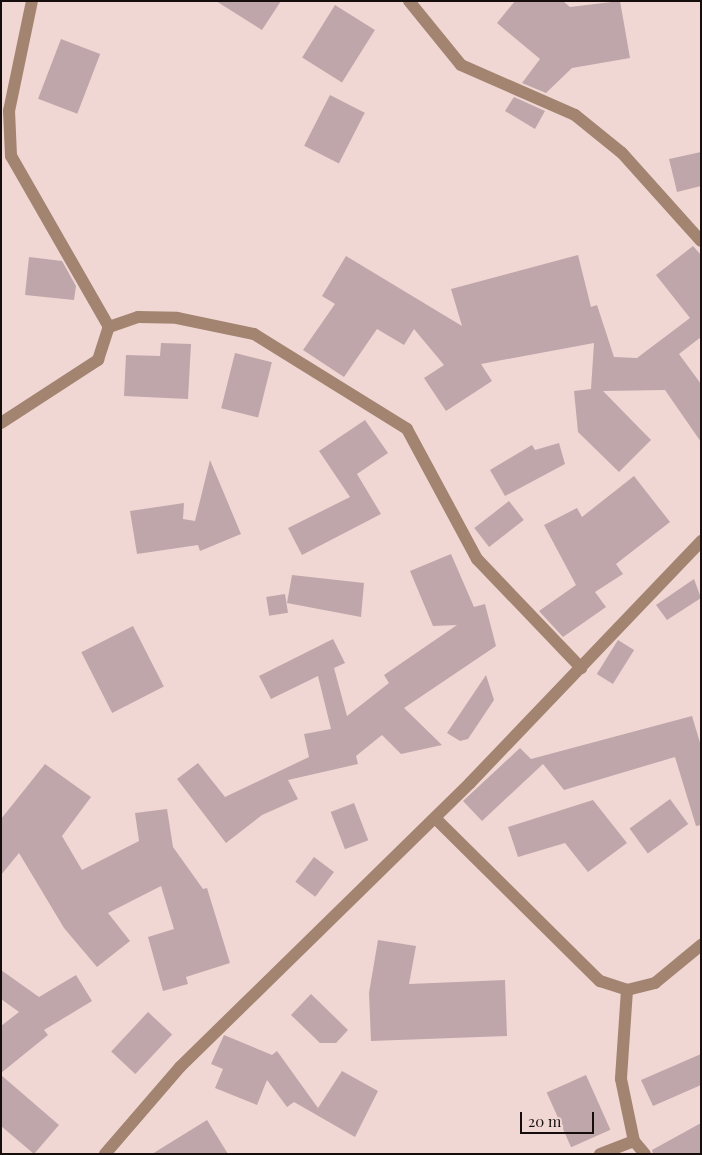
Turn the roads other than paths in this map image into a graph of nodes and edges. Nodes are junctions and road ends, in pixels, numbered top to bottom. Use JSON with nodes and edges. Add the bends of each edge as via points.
{"nodes":[{"id":1,"x":32,"y":1,"type":"edge"},
{"id":2,"x":409,"y":1,"type":"edge"},
{"id":3,"x":701,"y":241,"type":"edge"},
{"id":4,"x":109,"y":327,"type":"junction"},
{"id":5,"x":1,"y":423,"type":"edge"},
{"id":6,"x":701,"y":541,"type":"edge"},
{"id":7,"x":581,"y":668,"type":"junction"},
{"id":8,"x":435,"y":818,"type":"junction"},
{"id":9,"x":701,"y":945,"type":"edge"},
{"id":10,"x":626,"y":990,"type":"junction"},
{"id":11,"x":634,"y":1141,"type":"junction"},
{"id":12,"x":104,"y":1154,"type":"edge"},
{"id":13,"x":600,"y":1154,"type":"edge"},
{"id":14,"x":645,"y":1154,"type":"edge"}],
"edges":[{"from":1,"to":4,"type":"street","via":[[8,111],[11,156]]},
{"from":2,"to":3,"type":"street","via":[[461,65],[575,115],[622,153]]},
{"from":4,"to":5,"type":"street","via":[[107,344],[98,360]]},
{"from":4,"to":7,"type":"street","via":[[138,317],[177,318],[254,334],[407,429],[477,559]]},
{"from":6,"to":7,"type":"street"},
{"from":7,"to":8,"type":"street"},
{"from":8,"to":10,"type":"street","via":[[600,982]]},
{"from":8,"to":12,"type":"street","via":[[180,1067]]},
{"from":9,"to":10,"type":"street","via":[[655,983]]},
{"from":10,"to":11,"type":"street","via":[[621,1079]]},
{"from":11,"to":13,"type":"street"},
{"from":11,"to":14,"type":"street"}]}
